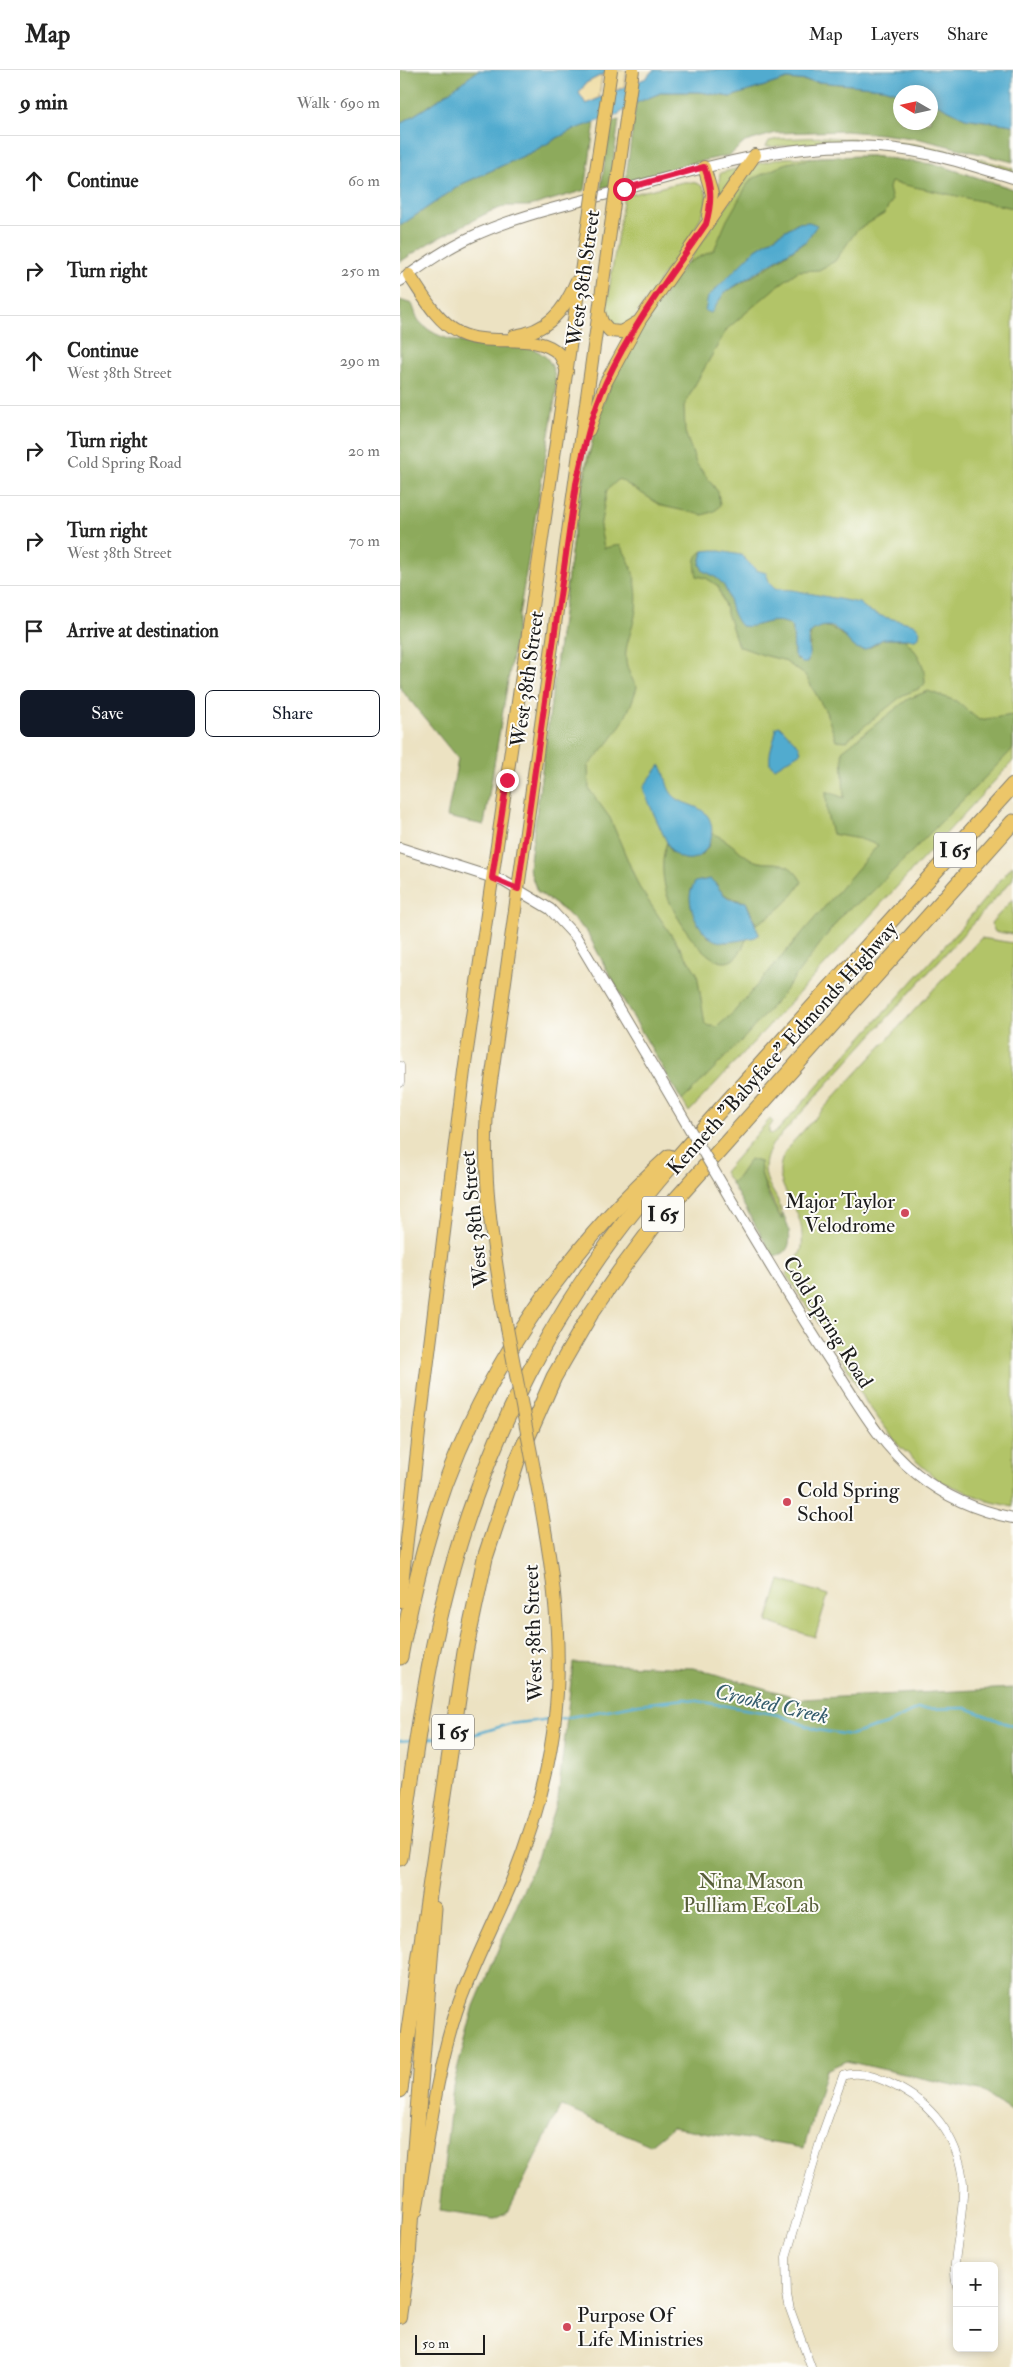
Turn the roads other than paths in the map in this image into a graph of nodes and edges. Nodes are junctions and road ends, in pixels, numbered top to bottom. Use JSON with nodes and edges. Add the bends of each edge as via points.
{"nodes":[{"id":1,"x":611,"y":70,"type":"edge"},
{"id":2,"x":633,"y":70,"type":"edge"},
{"id":3,"x":755,"y":155,"type":"junction"},
{"id":4,"x":704,"y":167,"type":"junction"},
{"id":5,"x":1013,"y":178,"type":"edge"},
{"id":6,"x":706,"y":224,"type":"junction"},
{"id":7,"x":582,"y":266,"type":"junction"},
{"id":8,"x":404,"y":278,"type":"edge"},
{"id":9,"x":599,"y":312,"type":"junction"},
{"id":10,"x":640,"y":320,"type":"junction"},
{"id":11,"x":479,"y":339,"type":"junction"},
{"id":12,"x":568,"y":374,"type":"junction"},
{"id":13,"x":576,"y":484,"type":"junction"},
{"id":14,"x":1013,"y":785,"type":"edge"},
{"id":15,"x":1013,"y":822,"type":"edge"},
{"id":16,"x":400,"y":848,"type":"edge"},
{"id":17,"x":497,"y":879,"type":"junction"},
{"id":18,"x":518,"y":889,"type":"junction"},
{"id":19,"x":400,"y":1066,"type":"edge"},
{"id":20,"x":400,"y":1083,"type":"edge"},
{"id":21,"x":711,"y":1119,"type":"junction"},
{"id":22,"x":1013,"y":1518,"type":"edge"},
{"id":23,"x":400,"y":1602,"type":"edge"},
{"id":24,"x":400,"y":1657,"type":"edge"},
{"id":25,"x":437,"y":1850,"type":"junction"},
{"id":26,"x":400,"y":1858,"type":"edge"},
{"id":27,"x":400,"y":2090,"type":"edge"},
{"id":28,"x":408,"y":2259,"type":"junction"},
{"id":29,"x":955,"y":2262,"type":"edge"},
{"id":30,"x":400,"y":2317,"type":"edge"},
{"id":31,"x":811,"y":2367,"type":"edge"}],
"edges":[{"from":1,"to":7,"type":"main road","name":"West 38th Street","bridge":true},
{"from":2,"to":9,"type":"main road","name":"West 38th Street","bridge":true},
{"from":3,"to":4,"type":"street"},
{"from":3,"to":5,"type":"street","via":[[812,147],[877,147],[941,156]]},
{"from":3,"to":6,"type":"main road"},
{"from":4,"to":6,"type":"main road","via":[[712,194]]},
{"from":4,"to":8,"type":"street","via":[[514,220],[457,244]]},
{"from":6,"to":10,"type":"main road"},
{"from":7,"to":11,"type":"main road","via":[[568,301],[550,322],[528,334]]},
{"from":7,"to":12,"type":"main road","name":"West 38th Street"},
{"from":8,"to":11,"type":"main road","via":[[442,320],[460,333]]},
{"from":9,"to":10,"type":"main road","via":[[606,327],[616,332],[626,331]]},
{"from":9,"to":13,"type":"main road","name":"West 38th Street"},
{"from":10,"to":13,"type":"main road","via":[[597,404]]},
{"from":11,"to":12,"type":"main road","via":[[528,341],[549,346],[561,356]]},
{"from":12,"to":17,"type":"main road","name":"West 38th Street"},
{"from":13,"to":18,"type":"main road","name":"West 38th Street"},
{"from":14,"to":21,"type":"highway","name":"Kenneth \"Babyface\" Edmonds Highway","number":"I 65"},
{"from":15,"to":25,"type":"highway","name":"Kenneth \"Babyface\" Edmonds Highway","number":"I 65","via":[[676,1198],[634,1251],[587,1320],[538,1411],[503,1499],[477,1589]]},
{"from":16,"to":17,"type":"street","name":"Cold Spring Road"},
{"from":17,"to":18,"type":"street","name":"Cold Spring Road"},
{"from":17,"to":23,"type":"main road","name":"West 38th Street","via":[[439,1263]]},
{"from":18,"to":22,"type":"street","name":"Cold Spring Road","bridge":true,"via":[[550,909],[576,937],[805,1322],[886,1444],[917,1474],[942,1492],[977,1509]]},
{"from":18,"to":28,"type":"main road","name":"West 38th Street","bridge":true,"via":[[489,1094],[486,1146],[491,1230],[555,1588],[558,1675],[555,1718],[540,1798],[527,1839],[451,2030],[436,2090]]},
{"from":19,"to":20,"type":"street"},
{"from":21,"to":24,"type":"highway","via":[[637,1185],[602,1224],[541,1303],[506,1356],[445,1485],[417,1576]]},
{"from":21,"to":26,"type":"highway","name":"Kenneth \"Babyface\" Edmonds Highway","number":"I 65","via":[[597,1260],[560,1316],[521,1388],[482,1477],[459,1542],[435,1634]]},
{"from":25,"to":27,"type":"highway","name":"Kenneth \"Babyface\" Edmonds Highway","number":"I 65"},
{"from":25,"to":28,"type":"highway"},
{"from":28,"to":30,"type":"main road","name":"West 38th Street"},
{"from":29,"to":31,"type":"street","via":[[963,2183],[950,2138],[929,2110],[905,2091],[866,2075],[853,2073],[843,2076],[822,2132],[786,2257],[790,2309]]}]}
